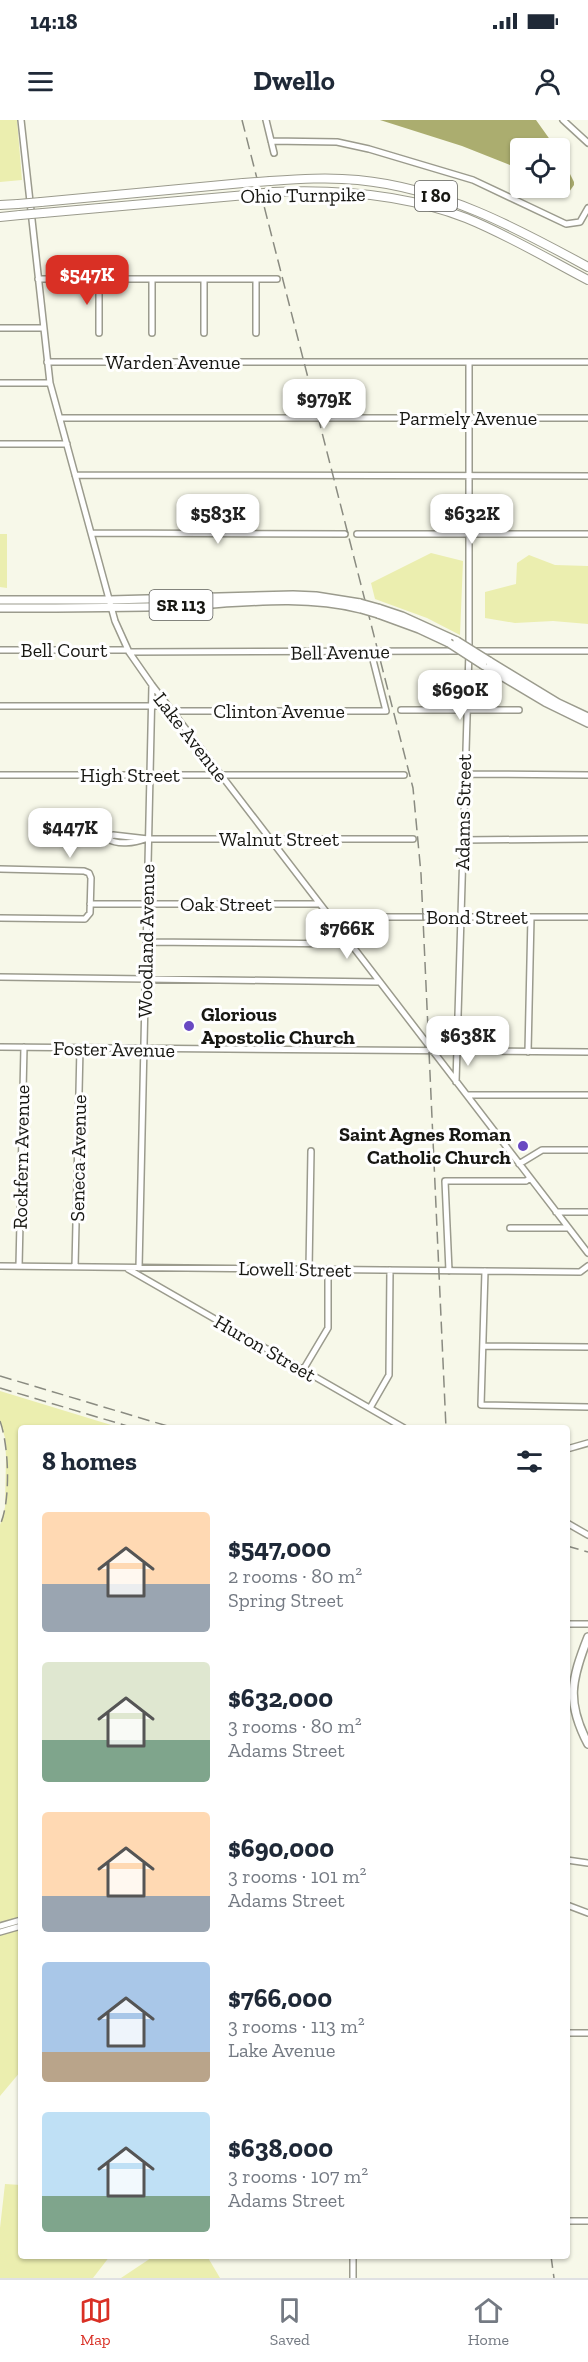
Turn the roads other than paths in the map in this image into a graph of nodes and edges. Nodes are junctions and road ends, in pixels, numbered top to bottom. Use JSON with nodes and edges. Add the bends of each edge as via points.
{"nodes":[{"id":1,"x":21,"y":120,"type":"edge"},
{"id":2,"x":266,"y":120,"type":"edge"},
{"id":3,"x":563,"y":120,"type":"edge"},
{"id":4,"x":271,"y":141,"type":"junction"},
{"id":5,"x":588,"y":143,"type":"edge"},
{"id":6,"x":274,"y":153,"type":"dead end"},
{"id":7,"x":0,"y":205,"type":"edge"},
{"id":8,"x":588,"y":208,"type":"edge"},
{"id":9,"x":0,"y":217,"type":"edge"},
{"id":10,"x":588,"y":267,"type":"edge"},
{"id":11,"x":38,"y":279,"type":"junction"},
{"id":12,"x":99,"y":279,"type":"junction"},
{"id":13,"x":152,"y":279,"type":"junction"},
{"id":14,"x":204,"y":279,"type":"junction"},
{"id":15,"x":256,"y":279,"type":"junction"},
{"id":16,"x":277,"y":279,"type":"dead end"},
{"id":17,"x":588,"y":280,"type":"edge"},
{"id":18,"x":0,"y":328,"type":"edge"},
{"id":19,"x":43,"y":328,"type":"junction"},
{"id":20,"x":99,"y":333,"type":"dead end"},
{"id":21,"x":152,"y":333,"type":"dead end"},
{"id":22,"x":204,"y":333,"type":"dead end"},
{"id":23,"x":256,"y":333,"type":"dead end"},
{"id":24,"x":47,"y":362,"type":"junction"},
{"id":25,"x":469,"y":362,"type":"junction"},
{"id":26,"x":588,"y":362,"type":"edge"},
{"id":27,"x":0,"y":383,"type":"edge"},
{"id":28,"x":50,"y":383,"type":"junction"},
{"id":29,"x":60,"y":418,"type":"junction"},
{"id":30,"x":469,"y":418,"type":"junction"},
{"id":31,"x":588,"y":418,"type":"edge"},
{"id":32,"x":0,"y":444,"type":"edge"},
{"id":33,"x":67,"y":444,"type":"junction"},
{"id":34,"x":75,"y":475,"type":"junction"},
{"id":35,"x":469,"y":475,"type":"junction"},
{"id":36,"x":588,"y":476,"type":"edge"},
{"id":37,"x":91,"y":533,"type":"junction"},
{"id":38,"x":345,"y":534,"type":"dead end"},
{"id":39,"x":357,"y":534,"type":"dead end"},
{"id":40,"x":468,"y":534,"type":"junction"},
{"id":41,"x":588,"y":534,"type":"edge"},
{"id":42,"x":0,"y":600,"type":"edge"},
{"id":43,"x":111,"y":604,"type":"junction"},
{"id":44,"x":0,"y":608,"type":"edge"},
{"id":45,"x":0,"y":650,"type":"edge"},
{"id":46,"x":128,"y":651,"type":"junction"},
{"id":47,"x":469,"y":651,"type":"junction"},
{"id":48,"x":588,"y":651,"type":"edge"},
{"id":49,"x":371,"y":652,"type":"junction"},
{"id":50,"x":486,"y":663,"type":"junction"},
{"id":51,"x":152,"y":686,"type":"junction"},
{"id":52,"x":0,"y":706,"type":"edge"},
{"id":53,"x":151,"y":706,"type":"junction"},
{"id":54,"x":169,"y":708,"type":"junction"},
{"id":55,"x":401,"y":710,"type":"dead end"},
{"id":56,"x":466,"y":710,"type":"junction"},
{"id":57,"x":519,"y":710,"type":"dead end"},
{"id":58,"x":588,"y":717,"type":"edge"},
{"id":59,"x":588,"y":723,"type":"edge"},
{"id":60,"x":464,"y":774,"type":"junction"},
{"id":61,"x":0,"y":775,"type":"edge"},
{"id":62,"x":150,"y":775,"type":"junction"},
{"id":63,"x":220,"y":775,"type":"junction"},
{"id":64,"x":404,"y":775,"type":"dead end"},
{"id":65,"x":588,"y":775,"type":"edge"},
{"id":66,"x":147,"y":839,"type":"junction"},
{"id":67,"x":270,"y":839,"type":"junction"},
{"id":68,"x":413,"y":839,"type":"dead end"},
{"id":69,"x":588,"y":839,"type":"edge"},
{"id":70,"x":462,"y":840,"type":"junction"},
{"id":71,"x":0,"y":869,"type":"edge"},
{"id":72,"x":90,"y":904,"type":"junction"},
{"id":73,"x":147,"y":904,"type":"junction"},
{"id":74,"x":320,"y":904,"type":"junction"},
{"id":75,"x":531,"y":916,"type":"junction"},
{"id":76,"x":330,"y":917,"type":"junction"},
{"id":77,"x":461,"y":917,"type":"junction"},
{"id":78,"x":588,"y":917,"type":"edge"},
{"id":79,"x":0,"y":918,"type":"edge"},
{"id":80,"x":146,"y":942,"type":"junction"},
{"id":81,"x":349,"y":944,"type":"junction"},
{"id":82,"x":0,"y":977,"type":"edge"},
{"id":83,"x":145,"y":979,"type":"junction"},
{"id":84,"x":379,"y":982,"type":"junction"},
{"id":85,"x":0,"y":1047,"type":"edge"},
{"id":86,"x":24,"y":1047,"type":"junction"},
{"id":87,"x":80,"y":1048,"type":"junction"},
{"id":88,"x":144,"y":1049,"type":"junction"},
{"id":89,"x":433,"y":1052,"type":"junction"},
{"id":90,"x":457,"y":1052,"type":"junction"},
{"id":91,"x":528,"y":1052,"type":"junction"},
{"id":92,"x":588,"y":1052,"type":"edge"},
{"id":93,"x":456,"y":1082,"type":"junction"},
{"id":94,"x":466,"y":1095,"type":"junction"},
{"id":95,"x":588,"y":1095,"type":"edge"},
{"id":96,"x":588,"y":1150,"type":"edge"},
{"id":97,"x":311,"y":1151,"type":"dead end"},
{"id":98,"x":519,"y":1164,"type":"junction"},
{"id":99,"x":530,"y":1178,"type":"junction"},
{"id":100,"x":556,"y":1212,"type":"junction"},
{"id":101,"x":588,"y":1212,"type":"edge"},
{"id":102,"x":510,"y":1228,"type":"dead end"},
{"id":103,"x":568,"y":1228,"type":"junction"},
{"id":104,"x":588,"y":1253,"type":"edge"},
{"id":105,"x":0,"y":1266,"type":"edge"},
{"id":106,"x":19,"y":1266,"type":"junction"},
{"id":107,"x":588,"y":1266,"type":"edge"},
{"id":108,"x":75,"y":1267,"type":"junction"},
{"id":109,"x":126,"y":1268,"type":"junction"},
{"id":110,"x":139,"y":1268,"type":"junction"},
{"id":111,"x":309,"y":1269,"type":"junction"},
{"id":112,"x":328,"y":1269,"type":"junction"},
{"id":113,"x":390,"y":1270,"type":"junction"},
{"id":114,"x":449,"y":1271,"type":"junction"},
{"id":115,"x":485,"y":1271,"type":"junction"},
{"id":116,"x":483,"y":1346,"type":"junction"},
{"id":117,"x":588,"y":1347,"type":"edge"},
{"id":118,"x":303,"y":1370,"type":"junction"},
{"id":119,"x":588,"y":1407,"type":"edge"},
{"id":120,"x":370,"y":1408,"type":"junction"},
{"id":121,"x":399,"y":1425,"type":"edge"},
{"id":122,"x":588,"y":1443,"type":"edge"},
{"id":123,"x":570,"y":1448,"type":"edge"},
{"id":124,"x":570,"y":1525,"type":"edge"},
{"id":125,"x":588,"y":1535,"type":"edge"},
{"id":126,"x":570,"y":1624,"type":"edge"},
{"id":127,"x":588,"y":1624,"type":"edge"},
{"id":128,"x":588,"y":1637,"type":"edge"},
{"id":129,"x":585,"y":1649,"type":"edge"},
{"id":130,"x":588,"y":1744,"type":"edge"},
{"id":131,"x":570,"y":1860,"type":"edge"},
{"id":132,"x":588,"y":1863,"type":"edge"},
{"id":133,"x":570,"y":1906,"type":"edge"},
{"id":134,"x":588,"y":1913,"type":"edge"},
{"id":135,"x":18,"y":1921,"type":"edge"},
{"id":136,"x":0,"y":1926,"type":"edge"},
{"id":137,"x":18,"y":1927,"type":"edge"},
{"id":138,"x":0,"y":1932,"type":"edge"},
{"id":139,"x":570,"y":2033,"type":"edge"},
{"id":140,"x":588,"y":2033,"type":"edge"},
{"id":141,"x":570,"y":2221,"type":"edge"},
{"id":142,"x":588,"y":2221,"type":"edge"},
{"id":143,"x":353,"y":2259,"type":"edge"},
{"id":144,"x":353,"y":2278,"type":"edge"}],
"edges":[{"from":1,"to":11,"type":"street","name":"Lake Avenue"},
{"from":2,"to":4,"type":"street"},
{"from":3,"to":5,"type":"street"},
{"from":4,"to":6,"type":"street"},
{"from":4,"to":8,"type":"street","via":[[337,142],[369,149],[473,180],[566,224],[580,222]]},
{"from":7,"to":10,"type":"highway","name":"Ohio Turnpike","number":"I 80","bridge":true,"via":[[270,181],[357,180],[427,193],[490,216]]},
{"from":9,"to":17,"type":"highway","name":"Ohio Turnpike","number":"I 80","bridge":true,"via":[[273,192],[358,192],[428,205],[484,226]]},
{"from":11,"to":12,"type":"street"},
{"from":11,"to":19,"type":"street","name":"Lake Avenue"},
{"from":12,"to":13,"type":"street"},
{"from":12,"to":20,"type":"street"},
{"from":13,"to":14,"type":"street"},
{"from":13,"to":21,"type":"street"},
{"from":14,"to":15,"type":"street"},
{"from":14,"to":22,"type":"street"},
{"from":15,"to":16,"type":"street"},
{"from":15,"to":23,"type":"street"},
{"from":18,"to":19,"type":"street"},
{"from":19,"to":24,"type":"street","name":"Lake Avenue"},
{"from":24,"to":25,"type":"street","name":"Warden Avenue"},
{"from":24,"to":28,"type":"street","name":"Lake Avenue"},
{"from":25,"to":26,"type":"street","name":"Warden Avenue"},
{"from":25,"to":30,"type":"street","name":"Adams Street"},
{"from":27,"to":28,"type":"street"},
{"from":28,"to":29,"type":"street","name":"Lake Avenue"},
{"from":29,"to":30,"type":"street","name":"Parmely Avenue"},
{"from":29,"to":33,"type":"street","name":"Lake Avenue"},
{"from":30,"to":31,"type":"street","name":"Parmely Avenue"},
{"from":30,"to":35,"type":"street","name":"Adams Street"},
{"from":32,"to":33,"type":"street"},
{"from":33,"to":34,"type":"street","name":"Lake Avenue"},
{"from":34,"to":35,"type":"street"},
{"from":34,"to":37,"type":"street","name":"Lake Avenue"},
{"from":35,"to":36,"type":"street"},
{"from":35,"to":40,"type":"street","name":"Adams Street"},
{"from":37,"to":38,"type":"street"},
{"from":37,"to":43,"type":"street","name":"Lake Avenue"},
{"from":39,"to":40,"type":"street"},
{"from":40,"to":41,"type":"street"},
{"from":40,"to":47,"type":"street","name":"Adams Street"},
{"from":42,"to":43,"type":"main road","number":"SR 113"},
{"from":43,"to":44,"type":"main road","number":"SR 113"},
{"from":43,"to":46,"type":"street","name":"Lake Avenue"},
{"from":43,"to":50,"type":"main road","number":"SR 113","bridge":true,"via":[[316,596],[402,616]]},
{"from":45,"to":46,"type":"street","name":"Bell Court"},
{"from":46,"to":49,"type":"street","name":"Bell Avenue"},
{"from":46,"to":51,"type":"street","name":"Lake Avenue"},
{"from":47,"to":48,"type":"street","name":"Bell Avenue"},
{"from":47,"to":49,"type":"street","name":"Bell Avenue"},
{"from":47,"to":56,"type":"street","name":"Adams Street"},
{"from":49,"to":54,"type":"street","name":"Clinton Avenue","via":[[386,711]]},
{"from":50,"to":58,"type":"main road","number":"SR 113"},
{"from":50,"to":59,"type":"main road","number":"SR 113","via":[[545,702]]},
{"from":51,"to":53,"type":"street","name":"Woodland Avenue"},
{"from":51,"to":54,"type":"street","name":"Lake Avenue"},
{"from":52,"to":53,"type":"street","name":"Clinton Avenue"},
{"from":53,"to":54,"type":"street","name":"Clinton Avenue"},
{"from":53,"to":62,"type":"street","name":"Woodland Avenue"},
{"from":54,"to":63,"type":"street","name":"Lake Avenue"},
{"from":55,"to":56,"type":"street"},
{"from":56,"to":57,"type":"street"},
{"from":56,"to":60,"type":"street","name":"Adams Street"},
{"from":60,"to":65,"type":"street"},
{"from":60,"to":70,"type":"street","name":"Adams Street"},
{"from":61,"to":62,"type":"street","name":"High Street"},
{"from":62,"to":63,"type":"street","name":"High Street"},
{"from":62,"to":66,"type":"street","name":"Woodland Avenue"},
{"from":63,"to":64,"type":"street","name":"High Street"},
{"from":63,"to":67,"type":"street","name":"Lake Avenue"},
{"from":66,"to":66,"type":"street","name":"Walnut Street","via":[[113,835],[108,839],[111,842]]},
{"from":66,"to":67,"type":"street","name":"Walnut Street"},
{"from":66,"to":73,"type":"street","name":"Woodland Avenue"},
{"from":67,"to":68,"type":"street","name":"Walnut Street"},
{"from":67,"to":74,"type":"street","name":"Lake Avenue"},
{"from":69,"to":70,"type":"street"},
{"from":70,"to":77,"type":"street","name":"Adams Street"},
{"from":71,"to":72,"type":"street","via":[[86,872],[91,878]]},
{"from":72,"to":73,"type":"street","name":"Oak Street"},
{"from":72,"to":79,"type":"street","via":[[89,915],[82,919]]},
{"from":73,"to":74,"type":"street","name":"Oak Street"},
{"from":73,"to":80,"type":"street","name":"Woodland Avenue"},
{"from":74,"to":76,"type":"street","name":"Lake Avenue"},
{"from":75,"to":77,"type":"street","name":"Bond Street"},
{"from":75,"to":78,"type":"street","name":"Bond Street"},
{"from":75,"to":91,"type":"street"},
{"from":76,"to":77,"type":"street","name":"Bond Street"},
{"from":76,"to":81,"type":"street","name":"Lake Avenue"},
{"from":77,"to":90,"type":"street","name":"Adams Street"},
{"from":80,"to":81,"type":"street"},
{"from":80,"to":83,"type":"street","name":"Woodland Avenue"},
{"from":81,"to":84,"type":"street","name":"Lake Avenue"},
{"from":82,"to":83,"type":"street"},
{"from":83,"to":84,"type":"street"},
{"from":83,"to":88,"type":"street","name":"Woodland Avenue"},
{"from":84,"to":89,"type":"street","name":"Lake Avenue"},
{"from":85,"to":86,"type":"street","name":"Foster Avenue"},
{"from":86,"to":87,"type":"street","name":"Foster Avenue"},
{"from":86,"to":106,"type":"street","name":"Rockfern Avenue"},
{"from":87,"to":88,"type":"street","name":"Foster Avenue"},
{"from":87,"to":108,"type":"street","name":"Seneca Avenue"},
{"from":88,"to":89,"type":"street","name":"Foster Avenue"},
{"from":88,"to":110,"type":"street","name":"Woodland Avenue"},
{"from":89,"to":90,"type":"street","name":"Foster Avenue"},
{"from":89,"to":93,"type":"street","name":"Lake Avenue"},
{"from":90,"to":91,"type":"street","name":"Foster Avenue"},
{"from":90,"to":93,"type":"street","name":"Adams Street"},
{"from":91,"to":92,"type":"street","name":"Foster Avenue"},
{"from":93,"to":94,"type":"street","name":"Lake Avenue"},
{"from":94,"to":95,"type":"street"},
{"from":94,"to":98,"type":"street","name":"Lake Avenue"},
{"from":96,"to":98,"type":"street","via":[[542,1150]]},
{"from":97,"to":111,"type":"street"},
{"from":98,"to":99,"type":"street","name":"Lake Avenue"},
{"from":99,"to":100,"type":"street","name":"Lake Avenue"},
{"from":99,"to":114,"type":"street","via":[[445,1181]]},
{"from":100,"to":101,"type":"street"},
{"from":100,"to":103,"type":"street","name":"Lake Avenue"},
{"from":102,"to":103,"type":"street"},
{"from":103,"to":104,"type":"street","name":"Lake Avenue"},
{"from":105,"to":106,"type":"street","name":"Lowell Street"},
{"from":106,"to":108,"type":"street","name":"Lowell Street"},
{"from":107,"to":115,"type":"street","name":"Lowell Street","via":[[580,1272]]},
{"from":108,"to":109,"type":"street","name":"Lowell Street"},
{"from":109,"to":110,"type":"street","name":"Lowell Street"},
{"from":109,"to":118,"type":"street","name":"Huron Street"},
{"from":110,"to":111,"type":"street","name":"Lowell Street"},
{"from":111,"to":112,"type":"street","name":"Lowell Street"},
{"from":112,"to":113,"type":"street","name":"Lowell Street"},
{"from":112,"to":118,"type":"street","via":[[328,1328]]},
{"from":113,"to":114,"type":"street","name":"Lowell Street"},
{"from":113,"to":120,"type":"street","via":[[389,1375]]},
{"from":114,"to":115,"type":"street","name":"Lowell Street"},
{"from":115,"to":116,"type":"street"},
{"from":116,"to":117,"type":"street"},
{"from":116,"to":119,"type":"street","via":[[481,1406]]},
{"from":118,"to":120,"type":"street","name":"Huron Street"},
{"from":120,"to":121,"type":"street","name":"Huron Street"},
{"from":122,"to":123,"type":"street"},
{"from":124,"to":125,"type":"street"},
{"from":126,"to":127,"type":"street"},
{"from":128,"to":129,"type":"main road"},
{"from":129,"to":130,"type":"main road","via":[[574,1674],[572,1696],[576,1718]]},
{"from":131,"to":132,"type":"street"},
{"from":133,"to":134,"type":"street"},
{"from":135,"to":136,"type":"street"},
{"from":137,"to":138,"type":"street"},
{"from":139,"to":140,"type":"street"},
{"from":141,"to":142,"type":"street"},
{"from":143,"to":144,"type":"street"}]}
